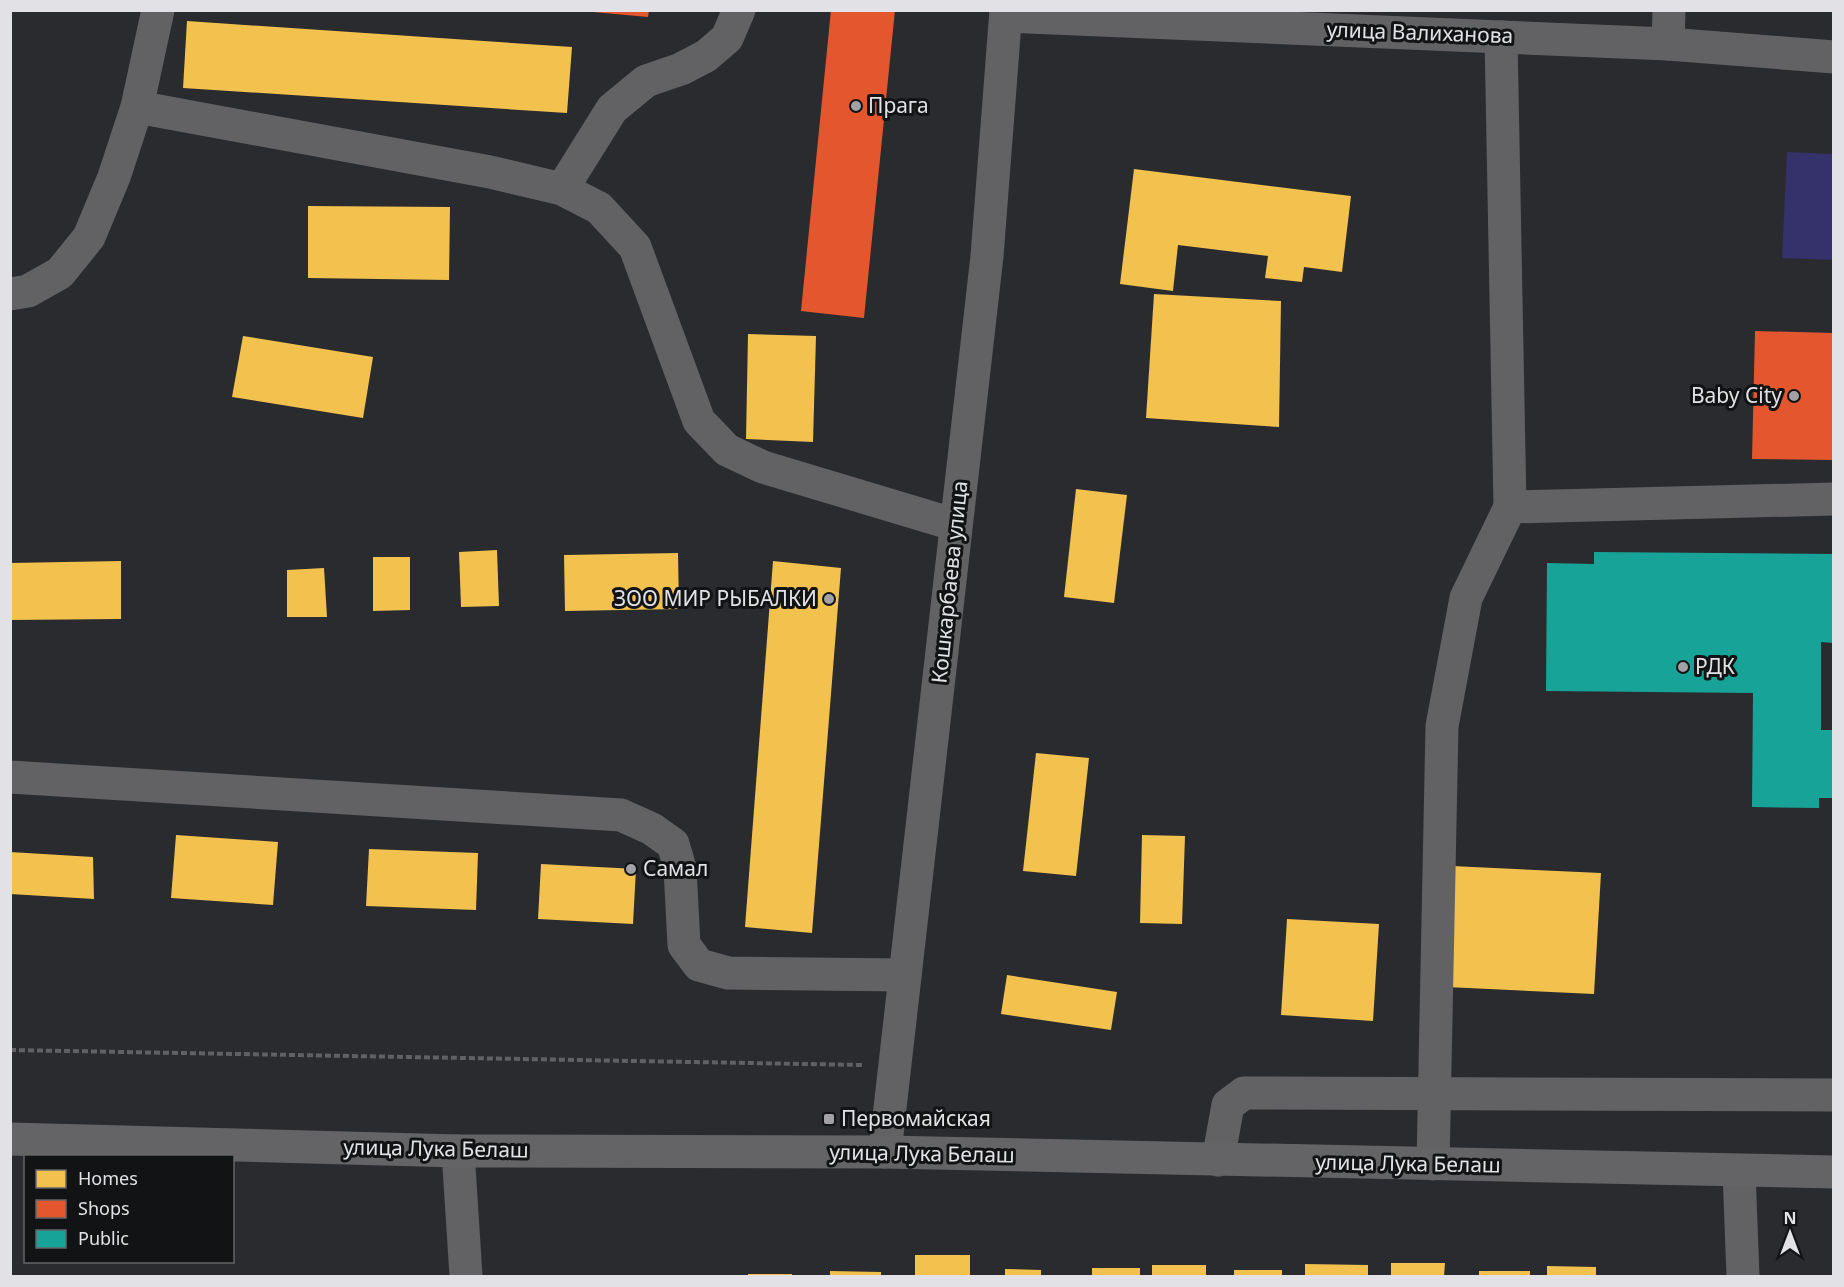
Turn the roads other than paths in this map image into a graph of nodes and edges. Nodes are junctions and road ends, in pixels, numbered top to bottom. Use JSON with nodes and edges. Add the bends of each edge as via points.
{"nodes":[{"id":1,"x":158,"y":10,"type":"edge"},
{"id":2,"x":739,"y":10,"type":"edge"},
{"id":3,"x":1669,"y":10,"type":"edge"},
{"id":4,"x":1006,"y":13,"type":"edge"},
{"id":5,"x":1501,"y":37,"type":"junction"},
{"id":6,"x":1668,"y":44,"type":"junction"},
{"id":7,"x":1833,"y":57,"type":"edge"},
{"id":8,"x":138,"y":107,"type":"junction"},
{"id":9,"x":562,"y":189,"type":"junction"},
{"id":10,"x":10,"y":294,"type":"edge"},
{"id":11,"x":1833,"y":500,"type":"edge"},
{"id":12,"x":1510,"y":507,"type":"junction"},
{"id":13,"x":956,"y":525,"type":"junction"},
{"id":14,"x":10,"y":777,"type":"edge"},
{"id":15,"x":905,"y":975,"type":"junction"},
{"id":16,"x":1436,"y":1094,"type":"junction"},
{"id":17,"x":1833,"y":1095,"type":"edge"},
{"id":18,"x":10,"y":1139,"type":"edge"},
{"id":19,"x":458,"y":1151,"type":"junction"},
{"id":20,"x":885,"y":1152,"type":"junction"},
{"id":21,"x":1218,"y":1160,"type":"junction"},
{"id":22,"x":1433,"y":1164,"type":"junction"},
{"id":23,"x":1739,"y":1172,"type":"junction"},
{"id":24,"x":1833,"y":1172,"type":"edge"},
{"id":25,"x":466,"y":1276,"type":"edge"},
{"id":26,"x":1743,"y":1276,"type":"edge"}],
"edges":[{"from":1,"to":8,"type":"street"},
{"from":2,"to":9,"type":"street","via":[[727,38],[706,56],[646,81],[612,109]]},
{"from":3,"to":6,"type":"street"},
{"from":4,"to":5,"type":"street","name":"улица Валиханова"},
{"from":4,"to":13,"type":"street","name":"Кошкарбаева улица","via":[[987,256]]},
{"from":5,"to":6,"type":"street","name":"улица Валиханова"},
{"from":5,"to":12,"type":"street"},
{"from":6,"to":7,"type":"street","name":"улица Валиханова"},
{"from":8,"to":9,"type":"street","via":[[490,172]]},
{"from":8,"to":10,"type":"street","via":[[89,237],[60,273],[28,291]]},
{"from":9,"to":13,"type":"street","via":[[598,208],[635,247],[699,421],[727,450],[763,467]]},
{"from":11,"to":12,"type":"street"},
{"from":12,"to":16,"type":"street","via":[[1466,598],[1442,726]]},
{"from":13,"to":15,"type":"street","name":"Кошкарбаева улица"},
{"from":14,"to":15,"type":"street","via":[[621,815],[652,828],[673,844],[680,868],[684,945],[699,964],[728,973]]},
{"from":15,"to":20,"type":"street","name":"Кошкарбаева улица"},
{"from":16,"to":17,"type":"street"},
{"from":16,"to":21,"type":"street","via":[[1244,1093],[1228,1106]]},
{"from":16,"to":22,"type":"street"},
{"from":18,"to":19,"type":"main road","name":"улица Лука Белаш"},
{"from":19,"to":20,"type":"main road","name":"улица Лука Белаш"},
{"from":19,"to":25,"type":"street"},
{"from":20,"to":21,"type":"main road","name":"улица Лука Белаш"},
{"from":21,"to":22,"type":"main road","name":"улица Лука Белаш"},
{"from":22,"to":23,"type":"main road","name":"улица Лука Белаш"},
{"from":23,"to":24,"type":"main road","name":"улица Лука Белаш"},
{"from":23,"to":26,"type":"street"}]}
